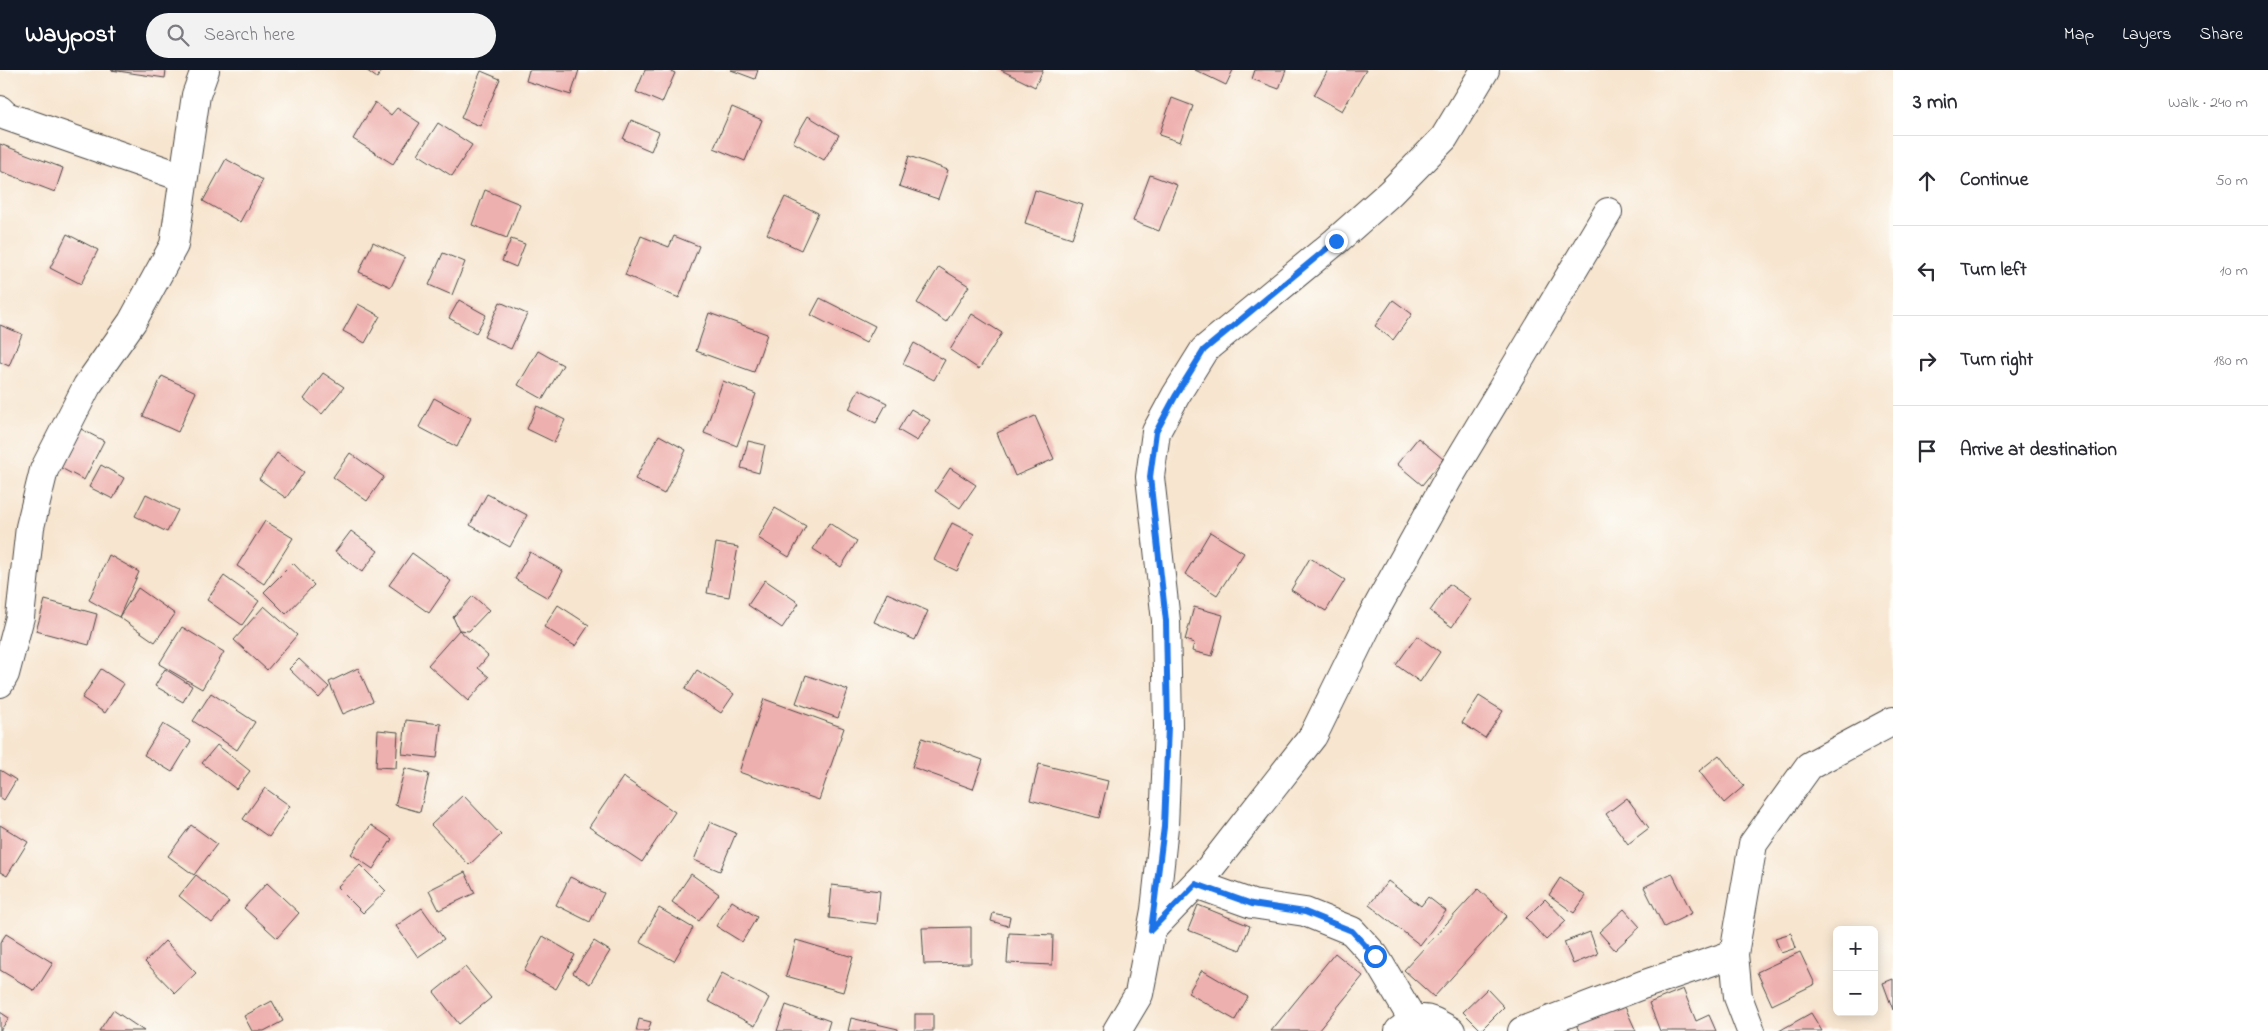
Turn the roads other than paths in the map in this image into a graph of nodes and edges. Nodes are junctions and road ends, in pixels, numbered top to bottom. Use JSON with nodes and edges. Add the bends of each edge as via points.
{"nodes":[{"id":1,"x":205,"y":70,"type":"edge"},
{"id":2,"x":1485,"y":70,"type":"edge"},
{"id":3,"x":0,"y":110,"type":"edge"},
{"id":4,"x":182,"y":177,"type":"junction"},
{"id":5,"x":1608,"y":212,"type":"dead end"},
{"id":6,"x":0,"y":683,"type":"edge"},
{"id":7,"x":1893,"y":721,"type":"edge"},
{"id":8,"x":1196,"y":884,"type":"junction"},
{"id":9,"x":1151,"y":930,"type":"junction"},
{"id":10,"x":1734,"y":954,"type":"junction"},
{"id":11,"x":1406,"y":1026,"type":"edge"},
{"id":12,"x":1117,"y":1031,"type":"edge"},
{"id":13,"x":1451,"y":1031,"type":"edge"},
{"id":14,"x":1522,"y":1031,"type":"edge"},
{"id":15,"x":1751,"y":1031,"type":"edge"}],
"edges":[{"from":1,"to":4,"type":"street","via":[[196,95]]},
{"from":2,"to":9,"type":"street","via":[[1444,138],[1390,193],[1204,350],[1156,432],[1150,477],[1166,621],[1168,726],[1164,827]]},
{"from":3,"to":4,"type":"street","via":[[6,116]]},
{"from":4,"to":6,"type":"street","via":[[174,245],[132,322],[87,386],[44,470],[30,527],[20,616]]},
{"from":5,"to":8,"type":"street","via":[[1448,479],[1370,620],[1313,736]]},
{"from":7,"to":10,"type":"street","via":[[1809,766],[1753,844]]},
{"from":8,"to":9,"type":"street"},
{"from":8,"to":11,"type":"street","via":[[1252,904],[1305,912],[1352,931],[1375,956]]},
{"from":9,"to":12,"type":"street","via":[[1139,994]]},
{"from":10,"to":14,"type":"street"},
{"from":10,"to":15,"type":"street","via":[[1738,997]]},
{"from":11,"to":13,"type":"street","via":[[1423,1018]]}]}
